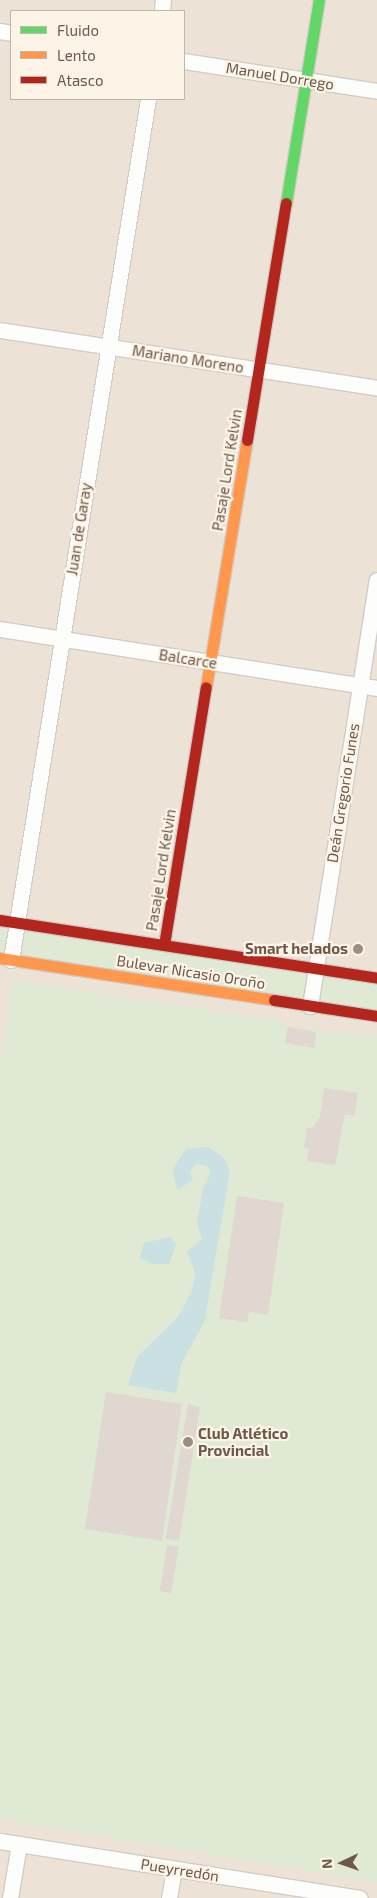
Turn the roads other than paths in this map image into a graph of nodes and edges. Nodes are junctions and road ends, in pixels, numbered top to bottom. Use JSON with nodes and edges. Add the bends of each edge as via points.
{"nodes":[{"id":1,"x":319,"y":0,"type":"edge"},
{"id":2,"x":185,"y":60,"type":"edge"},
{"id":3,"x":306,"y":80,"type":"junction"},
{"id":4,"x":377,"y":91,"type":"edge"},
{"id":5,"x":148,"y":100,"type":"edge"},
{"id":6,"x":0,"y":330,"type":"edge"},
{"id":7,"x":108,"y":347,"type":"junction"},
{"id":8,"x":258,"y":370,"type":"junction"},
{"id":9,"x":377,"y":388,"type":"edge"},
{"id":10,"x":377,"y":580,"type":"edge"},
{"id":11,"x":0,"y":629,"type":"edge"},
{"id":12,"x":62,"y":639,"type":"junction"},
{"id":13,"x":210,"y":662,"type":"junction"},
{"id":14,"x":360,"y":686,"type":"junction"},
{"id":15,"x":377,"y":688,"type":"edge"},
{"id":16,"x":0,"y":920,"type":"edge"},
{"id":17,"x":17,"y":922,"type":"junction"},
{"id":18,"x":164,"y":945,"type":"junction"},
{"id":19,"x":5,"y":959,"type":"edge"},
{"id":20,"x":316,"y":969,"type":"junction"},
{"id":21,"x":377,"y":978,"type":"edge"},
{"id":22,"x":310,"y":1006,"type":"junction"},
{"id":23,"x":377,"y":1016,"type":"edge"},
{"id":24,"x":0,"y":1841,"type":"edge"},
{"id":25,"x":19,"y":1844,"type":"junction"},
{"id":26,"x":174,"y":1868,"type":"junction"},
{"id":27,"x":312,"y":1894,"type":"edge"},
{"id":28,"x":10,"y":1898,"type":"edge"},
{"id":29,"x":169,"y":1898,"type":"edge"},
{"id":30,"x":360,"y":1898,"type":"edge"}],
"edges":[{"from":1,"to":3,"type":"street","name":"Pasaje Lord Kelvin"},
{"from":2,"to":3,"type":"street","name":"Manuel Dorrego"},
{"from":3,"to":4,"type":"street","name":"Manuel Dorrego"},
{"from":3,"to":8,"type":"street","name":"Pasaje Lord Kelvin"},
{"from":5,"to":7,"type":"street","name":"Juan de Garay"},
{"from":6,"to":7,"type":"street","name":"Mariano Moreno"},
{"from":7,"to":8,"type":"street","name":"Mariano Moreno"},
{"from":7,"to":12,"type":"street","name":"Juan de Garay"},
{"from":8,"to":9,"type":"street","name":"Mariano Moreno"},
{"from":8,"to":13,"type":"street","name":"Pasaje Lord Kelvin"},
{"from":10,"to":14,"type":"street","name":"Deán Gregorio Funes"},
{"from":11,"to":12,"type":"street","name":"Balcarce"},
{"from":12,"to":13,"type":"street","name":"Balcarce"},
{"from":12,"to":17,"type":"street","name":"Juan de Garay"},
{"from":13,"to":14,"type":"street","name":"Balcarce"},
{"from":13,"to":18,"type":"street","name":"Pasaje Lord Kelvin"},
{"from":14,"to":15,"type":"street","name":"Balcarce"},
{"from":14,"to":20,"type":"street","name":"Deán Gregorio Funes"},
{"from":16,"to":17,"type":"street","name":"Bulevar Nicasio Oroño"},
{"from":17,"to":18,"type":"street","name":"Bulevar Nicasio Oroño"},
{"from":17,"to":19,"type":"street","name":"Juan de Garay"},
{"from":18,"to":20,"type":"street","name":"Bulevar Nicasio Oroño"},
{"from":19,"to":22,"type":"street","name":"Bulevar Nicasio Oroño"},
{"from":20,"to":21,"type":"street","name":"Bulevar Nicasio Oroño"},
{"from":20,"to":22,"type":"street","name":"Deán Gregorio Funes"},
{"from":22,"to":23,"type":"street","name":"Bulevar Nicasio Oroño"},
{"from":24,"to":25,"type":"street","name":"Pueyrredón"},
{"from":25,"to":26,"type":"street","name":"Pueyrredón"},
{"from":25,"to":28,"type":"street"},
{"from":26,"to":27,"type":"street","name":"Pueyrredón"},
{"from":26,"to":29,"type":"street"},
{"from":27,"to":30,"type":"street","name":"Pueyrredón"}]}
